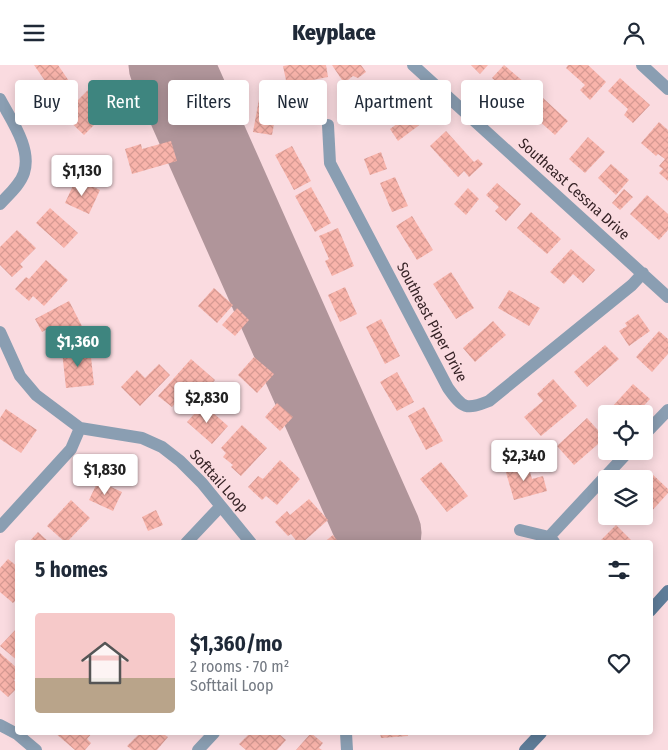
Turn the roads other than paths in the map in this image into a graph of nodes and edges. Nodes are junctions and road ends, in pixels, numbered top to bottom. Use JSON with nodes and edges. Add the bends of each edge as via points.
{"nodes":[{"id":1,"x":413,"y":65,"type":"edge"},
{"id":2,"x":642,"y":65,"type":"edge"},
{"id":3,"x":668,"y":89,"type":"edge"},
{"id":4,"x":0,"y":99,"type":"edge"},
{"id":5,"x":328,"y":125,"type":"dead end"},
{"id":6,"x":0,"y":204,"type":"edge"},
{"id":7,"x":643,"y":273,"type":"junction"},
{"id":8,"x":668,"y":297,"type":"edge"},
{"id":9,"x":0,"y":332,"type":"edge"},
{"id":10,"x":668,"y":409,"type":"edge"},
{"id":11,"x":653,"y":425,"type":"edge"},
{"id":12,"x":80,"y":428,"type":"junction"},
{"id":13,"x":621,"y":460,"type":"edge"},
{"id":14,"x":220,"y":507,"type":"junction"},
{"id":15,"x":0,"y":527,"type":"edge"},
{"id":16,"x":520,"y":530,"type":"dead end"},
{"id":17,"x":552,"y":539,"type":"edge"},
{"id":18,"x":189,"y":540,"type":"edge"},
{"id":19,"x":248,"y":540,"type":"edge"},
{"id":20,"x":668,"y":591,"type":"edge"},
{"id":21,"x":653,"y":608,"type":"edge"},
{"id":22,"x":0,"y":725,"type":"edge"},
{"id":23,"x":15,"y":732,"type":"edge"},
{"id":24,"x":20,"y":735,"type":"edge"},
{"id":25,"x":212,"y":735,"type":"edge"},
{"id":26,"x":346,"y":735,"type":"edge"},
{"id":27,"x":539,"y":735,"type":"edge"},
{"id":28,"x":36,"y":750,"type":"edge"},
{"id":29,"x":198,"y":750,"type":"edge"},
{"id":30,"x":347,"y":750,"type":"edge"},
{"id":31,"x":525,"y":750,"type":"edge"}],
"edges":[{"from":1,"to":7,"type":"street","name":"Southeast Cessna Drive"},
{"from":2,"to":3,"type":"street"},
{"from":4,"to":6,"type":"street","via":[[26,155],[24,173]]},
{"from":5,"to":7,"type":"street","name":"Southeast Piper Drive","via":[[330,163],[448,389],[460,405],[472,408],[490,401]]},
{"from":7,"to":8,"type":"street","name":"Southeast Cessna Drive"},
{"from":9,"to":12,"type":"street","name":"Softtail Loop","via":[[20,376],[36,395]]},
{"from":10,"to":11,"type":"street"},
{"from":12,"to":14,"type":"street","name":"Softtail Loop","via":[[142,438],[162,447],[185,466]]},
{"from":12,"to":15,"type":"street","via":[[71,449]]},
{"from":13,"to":17,"type":"street"},
{"from":14,"to":18,"type":"street"},
{"from":14,"to":19,"type":"street","name":"Softtail Loop"},
{"from":16,"to":17,"type":"street"},
{"from":20,"to":21,"type":"street"},
{"from":22,"to":23,"type":"street"},
{"from":24,"to":28,"type":"street"},
{"from":25,"to":29,"type":"street"},
{"from":26,"to":30,"type":"street"},
{"from":27,"to":31,"type":"street"}]}
